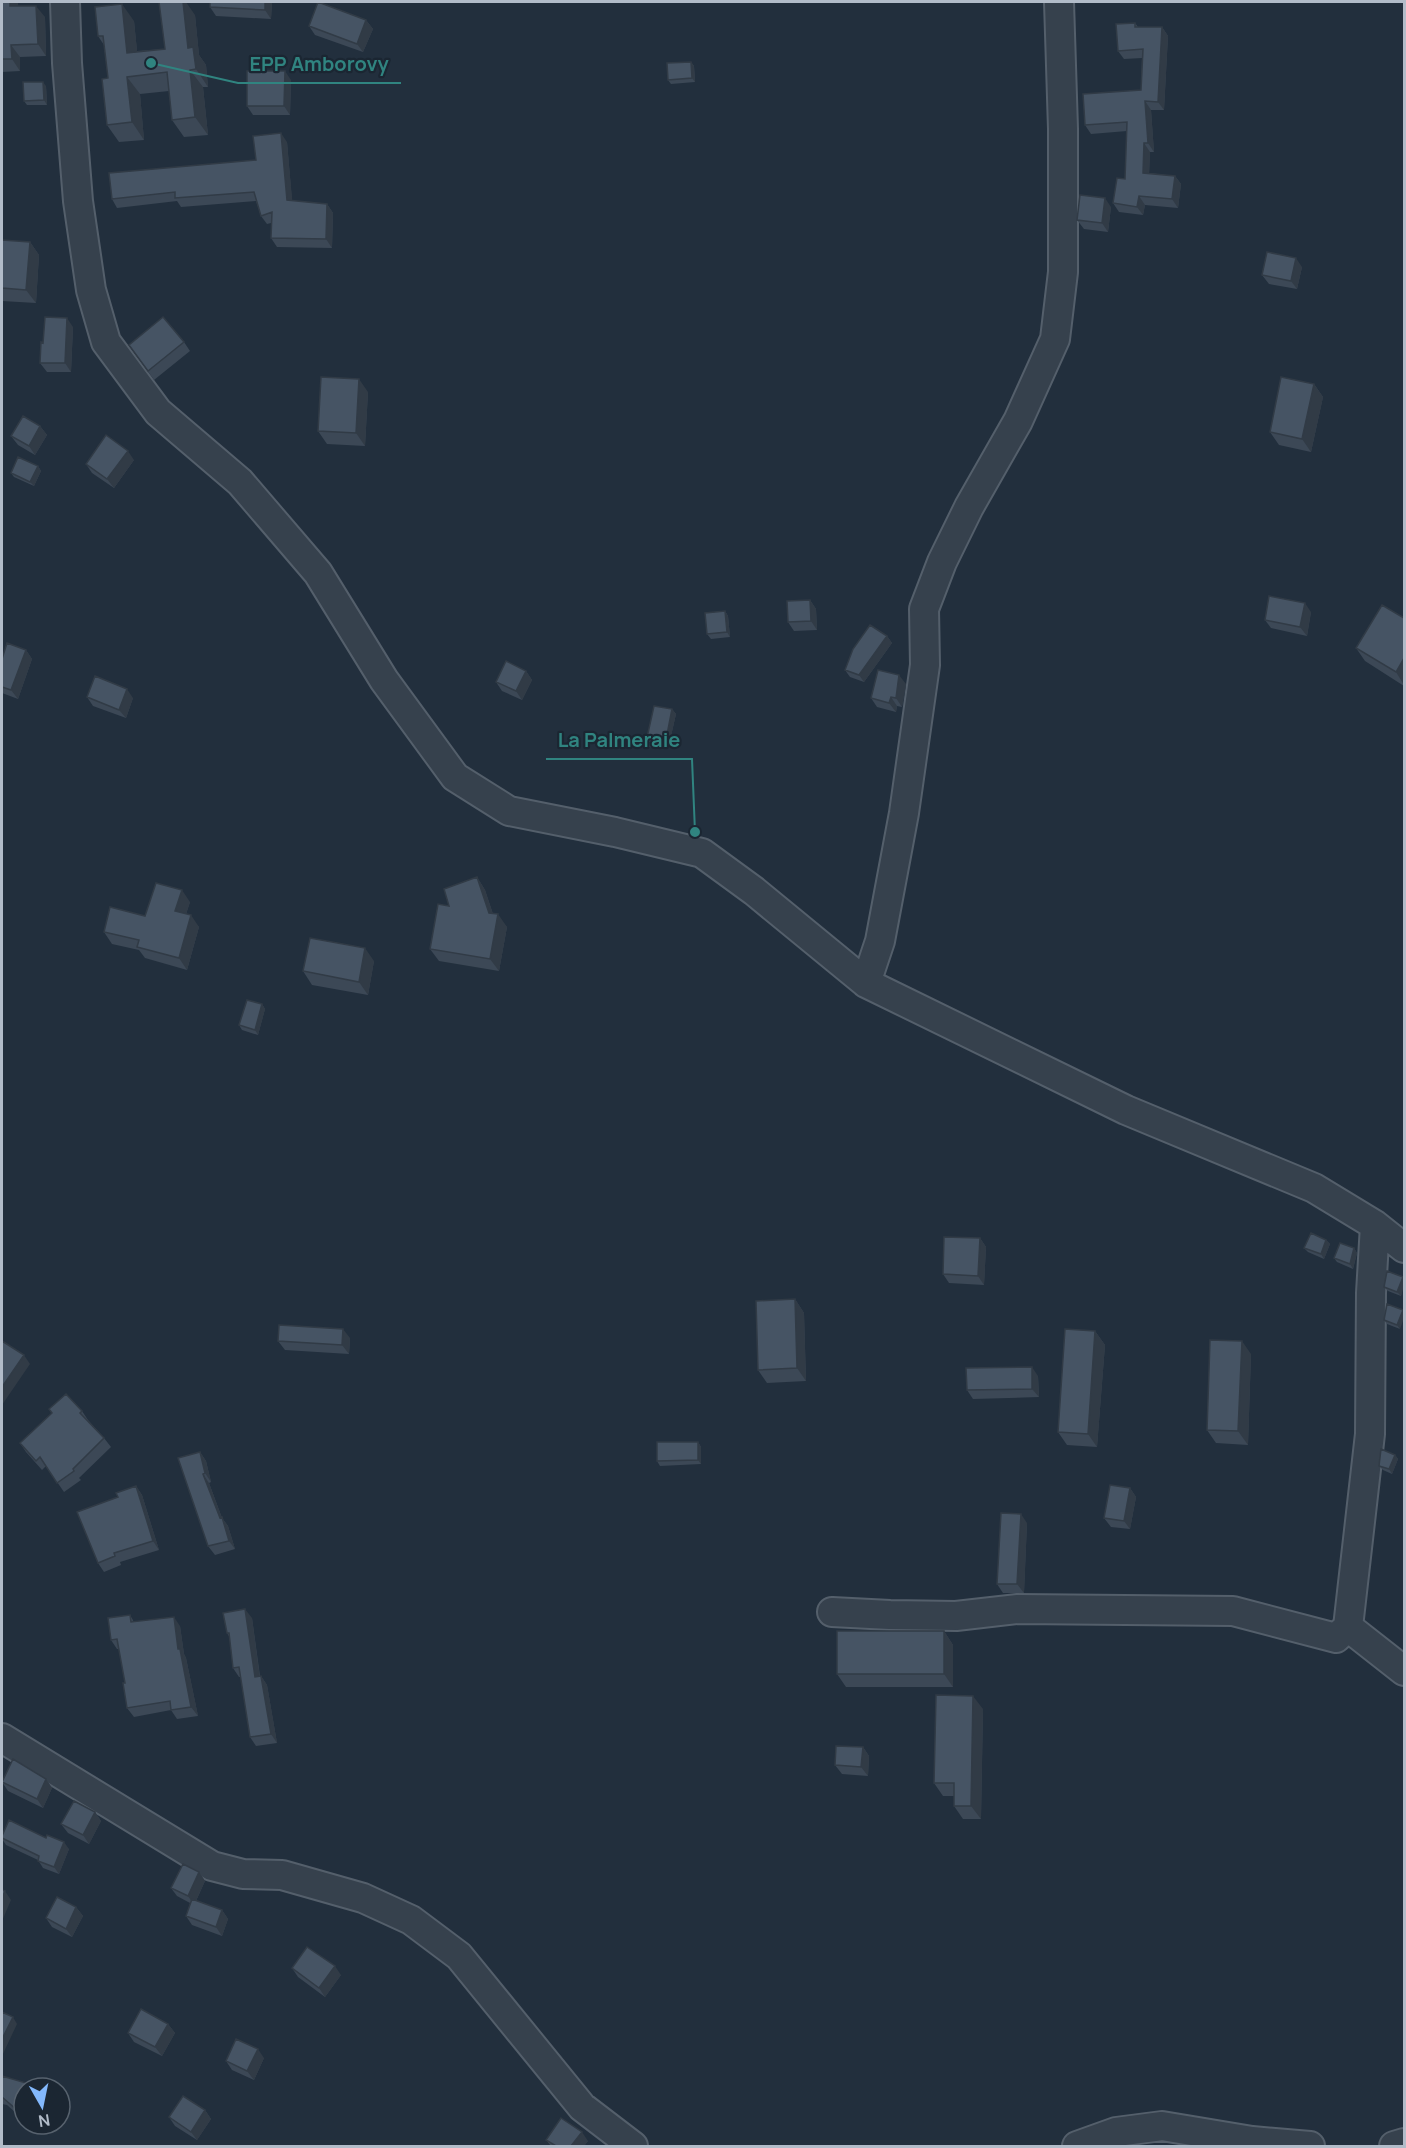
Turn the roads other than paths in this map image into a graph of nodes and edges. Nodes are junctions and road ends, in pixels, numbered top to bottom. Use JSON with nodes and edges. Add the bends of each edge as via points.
{"nodes":[{"id":1,"x":65,"y":2,"type":"edge"},
{"id":2,"x":1059,"y":2,"type":"edge"},
{"id":3,"x":866,"y":983,"type":"junction"},
{"id":4,"x":1375,"y":1225,"type":"junction"},
{"id":5,"x":1404,"y":1248,"type":"edge"},
{"id":6,"x":832,"y":1612,"type":"dead end"},
{"id":7,"x":1348,"y":1627,"type":"junction"},
{"id":8,"x":1404,"y":1671,"type":"edge"},
{"id":9,"x":2,"y":1738,"type":"edge"},
{"id":10,"x":1404,"y":2143,"type":"edge"},
{"id":11,"x":633,"y":2146,"type":"edge"},
{"id":12,"x":1077,"y":2146,"type":"edge"},
{"id":13,"x":1310,"y":2146,"type":"edge"},
{"id":14,"x":1394,"y":2146,"type":"edge"}],
"edges":[{"from":1,"to":3,"type":"street","via":[[78,201],[91,290],[106,342],[158,412],[240,482],[318,573],[384,680],[455,777],[509,812],[702,853]]},
{"from":2,"to":3,"type":"street","via":[[1064,129],[1063,272],[1055,339],[1017,421],[951,544],[924,609],[925,665],[904,813],[880,940]]},
{"from":3,"to":4,"type":"street","via":[[1126,1110],[1314,1188]]},
{"from":4,"to":5,"type":"street"},
{"from":4,"to":7,"type":"street","via":[[1370,1434]]},
{"from":6,"to":7,"type":"street","via":[[956,1616],[1018,1609],[1233,1611],[1335,1638]]},
{"from":7,"to":8,"type":"street"},
{"from":9,"to":11,"type":"street","via":[[212,1866],[243,1874],[282,1875],[363,1898],[411,1920],[459,1956],[582,2108]]},
{"from":10,"to":14,"type":"street"},
{"from":12,"to":13,"type":"street","via":[[1116,2132],[1162,2126]]}]}
